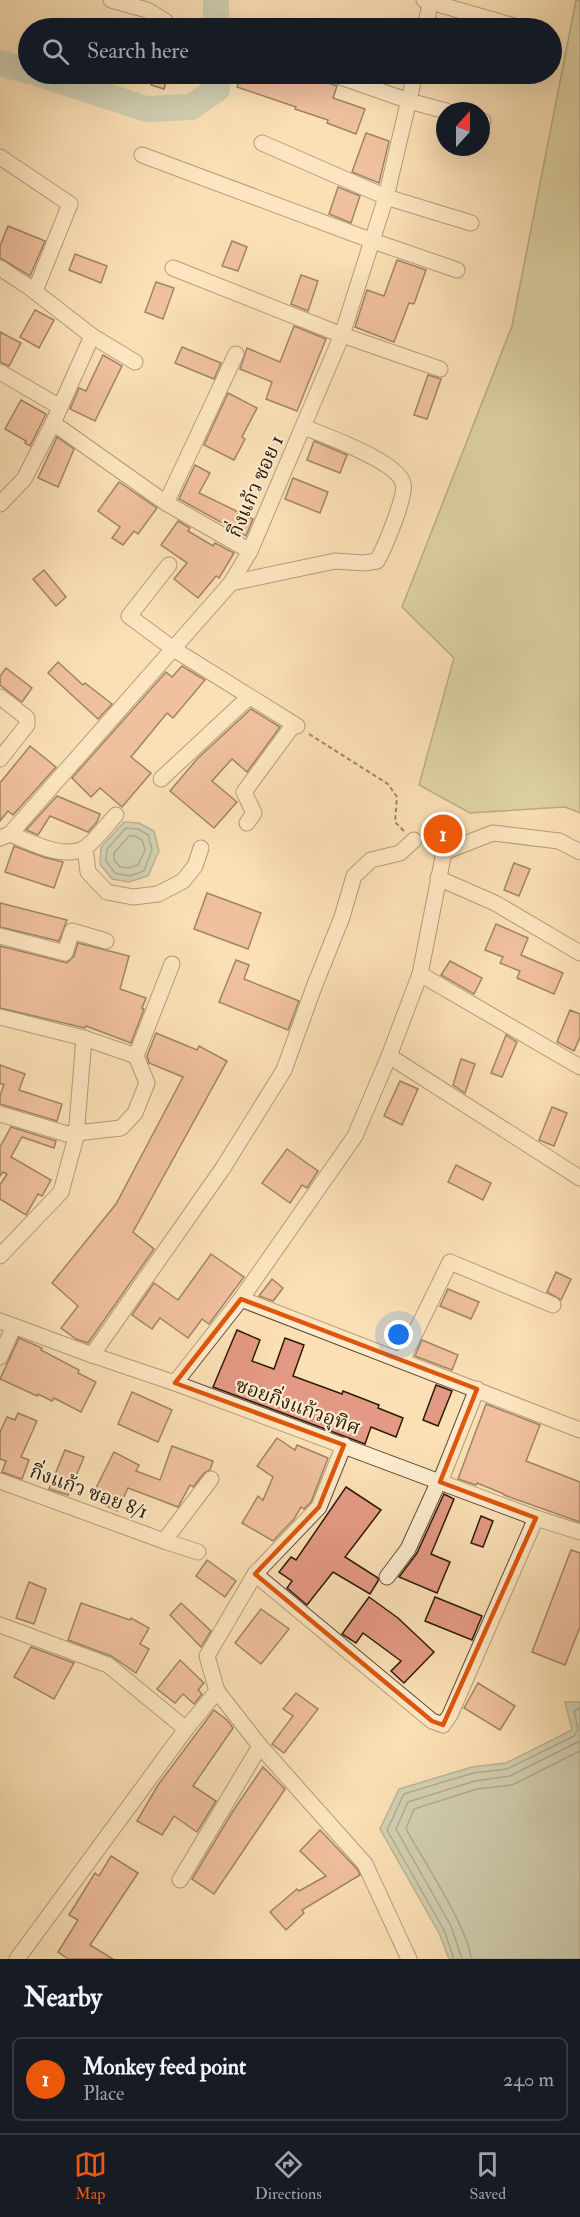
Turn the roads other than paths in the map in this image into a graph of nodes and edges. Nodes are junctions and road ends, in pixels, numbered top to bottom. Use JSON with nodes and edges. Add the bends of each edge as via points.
{"nodes":[{"id":1,"x":111,"y":0,"type":"edge"},
{"id":2,"x":428,"y":1,"type":"edge"},
{"id":3,"x":148,"y":5,"type":"edge"},
{"id":4,"x":162,"y":18,"type":"edge"},
{"id":5,"x":426,"y":18,"type":"edge"},
{"id":6,"x":486,"y":18,"type":"edge"},
{"id":7,"x":361,"y":84,"type":"edge"},
{"id":8,"x":413,"y":84,"type":"edge"},
{"id":9,"x":409,"y":101,"type":"junction"},
{"id":10,"x":436,"y":108,"type":"edge"},
{"id":11,"x":262,"y":143,"type":"dead end"},
{"id":12,"x":142,"y":155,"type":"dead end"},
{"id":13,"x":0,"y":157,"type":"edge"},
{"id":14,"x":386,"y":197,"type":"junction"},
{"id":15,"x":471,"y":223,"type":"dead end"},
{"id":16,"x":373,"y":241,"type":"junction"},
{"id":17,"x":0,"y":268,"type":"edge"},
{"id":18,"x":173,"y":268,"type":"dead end"},
{"id":19,"x":457,"y":270,"type":"dead end"},
{"id":20,"x":34,"y":291,"type":"junction"},
{"id":21,"x":342,"y":335,"type":"junction"},
{"id":22,"x":92,"y":336,"type":"junction"},
{"id":23,"x":236,"y":354,"type":"dead end"},
{"id":24,"x":135,"y":362,"type":"dead end"},
{"id":25,"x":440,"y":369,"type":"dead end"},
{"id":26,"x":0,"y":372,"type":"edge"},
{"id":27,"x":60,"y":407,"type":"junction"},
{"id":28,"x":53,"y":423,"type":"junction"},
{"id":29,"x":304,"y":427,"type":"junction"},
{"id":30,"x":3,"y":495,"type":"edge"},
{"id":31,"x":166,"y":503,"type":"junction"},
{"id":32,"x":250,"y":550,"type":"junction"},
{"id":33,"x":169,"y":565,"type":"dead end"},
{"id":34,"x":231,"y":583,"type":"junction"},
{"id":35,"x":172,"y":648,"type":"junction"},
{"id":36,"x":0,"y":697,"type":"edge"},
{"id":37,"x":249,"y":697,"type":"junction"},
{"id":38,"x":0,"y":759,"type":"edge"},
{"id":39,"x":161,"y":779,"type":"dead end"},
{"id":40,"x":116,"y":815,"type":"dead end"},
{"id":41,"x":247,"y":823,"type":"dead end"},
{"id":42,"x":5,"y":836,"type":"edge"},
{"id":43,"x":414,"y":840,"type":"road end"},
{"id":44,"x":85,"y":848,"type":"junction"},
{"id":45,"x":201,"y":848,"type":"dead end"},
{"id":46,"x":580,"y":852,"type":"edge"},
{"id":47,"x":438,"y":878,"type":"junction"},
{"id":48,"x":0,"y":936,"type":"edge"},
{"id":49,"x":106,"y":941,"type":"dead end"},
{"id":50,"x":580,"y":953,"type":"edge"},
{"id":51,"x":172,"y":964,"type":"dead end"},
{"id":52,"x":420,"y":974,"type":"junction"},
{"id":53,"x":0,"y":1017,"type":"edge"},
{"id":54,"x":84,"y":1038,"type":"junction"},
{"id":55,"x":136,"y":1056,"type":"junction"},
{"id":56,"x":389,"y":1056,"type":"junction"},
{"id":57,"x":580,"y":1067,"type":"edge"},
{"id":58,"x":0,"y":1114,"type":"edge"},
{"id":59,"x":77,"y":1133,"type":"junction"},
{"id":60,"x":580,"y":1178,"type":"edge"},
{"id":61,"x":0,"y":1256,"type":"edge"},
{"id":62,"x":241,"y":1299,"type":"junction"},
{"id":63,"x":552,"y":1305,"type":"dead end"},
{"id":64,"x":7,"y":1323,"type":"edge"},
{"id":65,"x":92,"y":1356,"type":"junction"},
{"id":66,"x":0,"y":1357,"type":"edge"},
{"id":67,"x":402,"y":1360,"type":"junction"},
{"id":68,"x":175,"y":1383,"type":"junction"},
{"id":69,"x":477,"y":1389,"type":"junction"},
{"id":70,"x":580,"y":1430,"type":"edge"},
{"id":71,"x":344,"y":1445,"type":"junction"},
{"id":72,"x":211,"y":1479,"type":"dead end"},
{"id":73,"x":0,"y":1481,"type":"edge"},
{"id":74,"x":440,"y":1482,"type":"junction"},
{"id":75,"x":536,"y":1518,"type":"junction"},
{"id":76,"x":580,"y":1532,"type":"edge"},
{"id":77,"x":164,"y":1541,"type":"junction"},
{"id":78,"x":198,"y":1552,"type":"dead end"},
{"id":79,"x":255,"y":1574,"type":"junction"},
{"id":80,"x":387,"y":1577,"type":"dead end"},
{"id":81,"x":0,"y":1625,"type":"edge"},
{"id":82,"x":217,"y":1691,"type":"junction"},
{"id":83,"x":186,"y":1729,"type":"junction"},
{"id":84,"x":260,"y":1746,"type":"junction"},
{"id":85,"x":180,"y":1880,"type":"dead end"},
{"id":86,"x":17,"y":1959,"type":"edge"},
{"id":87,"x":409,"y":1959,"type":"edge"}],
"edges":[{"from":1,"to":3,"type":"street"},
{"from":2,"to":5,"type":"street"},
{"from":2,"to":6,"type":"street"},
{"from":3,"to":4,"type":"street"},
{"from":7,"to":9,"type":"street"},
{"from":8,"to":9,"type":"street","name":"กิ่งแก้ว ซอย 1"},
{"from":9,"to":10,"type":"street"},
{"from":9,"to":14,"type":"street","name":"กิ่งแก้ว ซอย 1"},
{"from":11,"to":14,"type":"street"},
{"from":12,"to":16,"type":"street"},
{"from":13,"to":20,"type":"street","via":[[70,204]]},
{"from":14,"to":15,"type":"street"},
{"from":14,"to":16,"type":"street","name":"กิ่งแก้ว ซอย 1"},
{"from":16,"to":19,"type":"street"},
{"from":16,"to":21,"type":"street","name":"กิ่งแก้ว ซอย 1"},
{"from":17,"to":20,"type":"street"},
{"from":18,"to":21,"type":"street"},
{"from":20,"to":22,"type":"street"},
{"from":21,"to":25,"type":"street"},
{"from":21,"to":29,"type":"street","name":"กิ่งแก้ว ซอย 1"},
{"from":22,"to":24,"type":"street"},
{"from":22,"to":27,"type":"street"},
{"from":23,"to":31,"type":"street"},
{"from":26,"to":27,"type":"street"},
{"from":27,"to":28,"type":"street"},
{"from":28,"to":30,"type":"street","via":[[24,479]]},
{"from":28,"to":31,"type":"street"},
{"from":29,"to":32,"type":"street","name":"กิ่งแก้ว ซอย 1"},
{"from":29,"to":34,"type":"street","via":[[368,454],[398,473],[404,484],[402,497],[384,549],[377,561],[335,561]]},
{"from":31,"to":32,"type":"street"},
{"from":32,"to":34,"type":"street","name":"กิ่งแก้ว ซอย 1"},
{"from":33,"to":35,"type":"street","via":[[129,616]]},
{"from":34,"to":35,"type":"street","name":"กิ่งแก้ว ซอย 1"},
{"from":35,"to":37,"type":"street"},
{"from":35,"to":42,"type":"street","name":"กิ่งแก้ว ซอย 1"},
{"from":36,"to":38,"type":"street","via":[[27,718],[27,725]]},
{"from":37,"to":39,"type":"street"},
{"from":37,"to":41,"type":"street","via":[[296,725],[244,792],[254,813]]},
{"from":40,"to":44,"type":"street"},
{"from":42,"to":44,"type":"street","via":[[55,850],[71,852]]},
{"from":43,"to":65,"type":"street","via":[[400,853],[371,860],[354,876],[284,1070],[223,1168]]},
{"from":44,"to":45,"type":"street","via":[[88,872],[106,892],[133,897],[158,894],[183,881],[195,866]]},
{"from":46,"to":47,"type":"street","via":[[559,841],[493,832],[444,852]]},
{"from":47,"to":50,"type":"street","via":[[495,903]]},
{"from":47,"to":52,"type":"street"},
{"from":48,"to":49,"type":"street","via":[[65,953],[72,931]]},
{"from":51,"to":55,"type":"street"},
{"from":52,"to":56,"type":"street"},
{"from":52,"to":57,"type":"street"},
{"from":53,"to":54,"type":"street"},
{"from":54,"to":55,"type":"street"},
{"from":54,"to":59,"type":"street"},
{"from":55,"to":59,"type":"street","via":[[147,1083],[135,1113],[121,1128]]},
{"from":56,"to":60,"type":"street"},
{"from":56,"to":62,"type":"street","via":[[355,1136]]},
{"from":58,"to":59,"type":"street","via":[[67,1134]]},
{"from":59,"to":61,"type":"street","via":[[61,1192]]},
{"from":62,"to":67,"type":"street"},
{"from":62,"to":68,"type":"street"},
{"from":63,"to":67,"type":"street","via":[[450,1262]]},
{"from":64,"to":65,"type":"street","name":"ซอยกิ่งแก้วอุทิศ"},
{"from":64,"to":66,"type":"street"},
{"from":65,"to":68,"type":"street","name":"ซอยกิ่งแก้วอุทิศ"},
{"from":67,"to":69,"type":"street"},
{"from":68,"to":71,"type":"street","name":"ซอยกิ่งแก้วอุทิศ"},
{"from":69,"to":70,"type":"street"},
{"from":69,"to":74,"type":"street"},
{"from":71,"to":74,"type":"street","name":"ซอยกิ่งแก้วอุทิศ"},
{"from":71,"to":79,"type":"street","via":[[319,1507]]},
{"from":72,"to":77,"type":"street"},
{"from":73,"to":77,"type":"street","name":"กิ่งแก้ว ซอย 8/1"},
{"from":74,"to":75,"type":"street","name":"ซอยกิ่งแก้วอุทิศ"},
{"from":74,"to":80,"type":"street","via":[[408,1549]]},
{"from":75,"to":76,"type":"street","name":"ซอยกิ่งแก้วอุทิศ"},
{"from":75,"to":79,"type":"street","via":[[443,1725],[432,1721]]},
{"from":77,"to":78,"type":"street","name":"กิ่งแก้ว ซอย 8/1"},
{"from":79,"to":82,"type":"street","via":[[207,1656]]},
{"from":81,"to":83,"type":"street","via":[[108,1665]]},
{"from":82,"to":83,"type":"street"},
{"from":82,"to":84,"type":"street"},
{"from":83,"to":86,"type":"street"},
{"from":84,"to":85,"type":"street"},
{"from":84,"to":87,"type":"street","via":[[365,1864]]}]}
